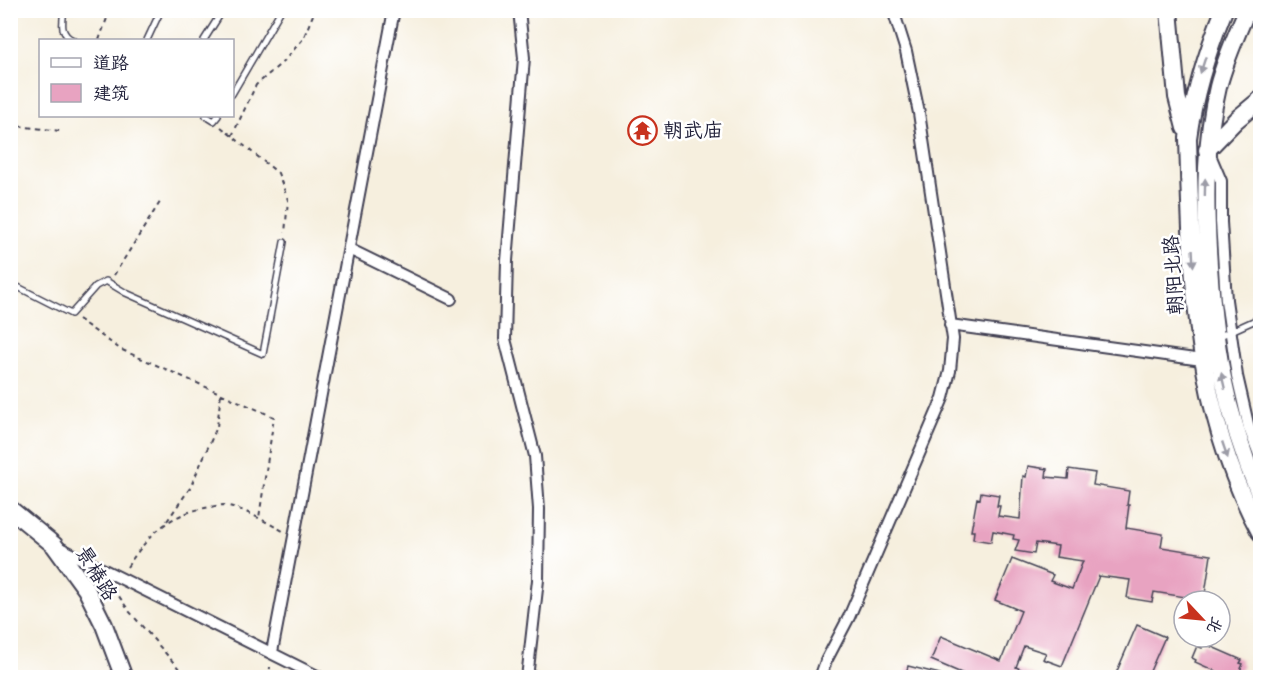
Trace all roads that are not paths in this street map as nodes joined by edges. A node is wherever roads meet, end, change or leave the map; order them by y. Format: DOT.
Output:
graph roads {
  1 [pos="64,10"];
  2 [pos="161,10"];
  3 [pos="223,10"];
  4 [pos="281,10"];
  5 [pos="394,10"];
  6 [pos="519,10"];
  7 [pos="893,10"];
  8 [pos="1168,10"];
  9 [pos="1224,10"];
  10 [pos="1248,10"];
  11 [pos="1260,15"];
  12 [pos="71,39"];
  13 [pos="147,39"];
  14 [pos="205,39"];
  15 [pos="234,91"];
  16 [pos="1260,100"];
  17 [pos="1188,138"];
  18 [pos="1207,150"];
  19 [pos="284,242"];
  20 [pos="349,249"];
  21 [pos="10,284"];
  22 [pos="451,299"];
  23 [pos="1260,318"];
  24 [pos="950,325"];
  25 [pos="1222,335"];
  26 [pos="1202,360"];
  27 [pos="1260,457"];
  28 [pos="1260,496"];
  29 [pos="10,509"];
  30 [pos="1260,532"];
  31 [pos="54,545"];
  32 [pos="272,652"];
  33 [pos="124,678"];
  34 [pos="321,678"];
  35 [pos="527,678"];
  36 [pos="820,678"];
  1 -- 12 [label="lane"];
  2 -- 13 [label="lane"];
  3 -- 14 [label="lane"];
  4 -- 15 [label="lane"];
  5 -- 20 [label="street"];
  6 -- 35 [label="street"];
  7 -- 24 [label="street"];
  8 -- 17 [label="main road"];
  9 -- 17 [label="main road, 朝阳北路, one-way"];
  10 -- 11 [label="main road"];
  10 -- 18 [label="main road, 朝阳北路"];
  16 -- 18 [label="main road"];
  17 -- 26 [label="main road, 朝阳北路, one-way"];
  25 -- 18 [label="main road, 朝阳北路, one-way"];
  19 -- 21 [label="lane"];
  20 -- 22 [label="street"];
  20 -- 32 [label="street"];
  23 -- 25 [label="lane"];
  24 -- 26 [label="street"];
  24 -- 36 [label="street"];
  25 -- 27 [label="street"];
  28 -- 25 [label="main road, 朝阳北路, one-way"];
  26 -- 30 [label="main road, 朝阳北路, one-way"];
  29 -- 31 [label="main road, 景椿路"];
  31 -- 32 [label="street"];
  31 -- 33 [label="main road, 景椿路"];
  32 -- 34 [label="street"];
}
